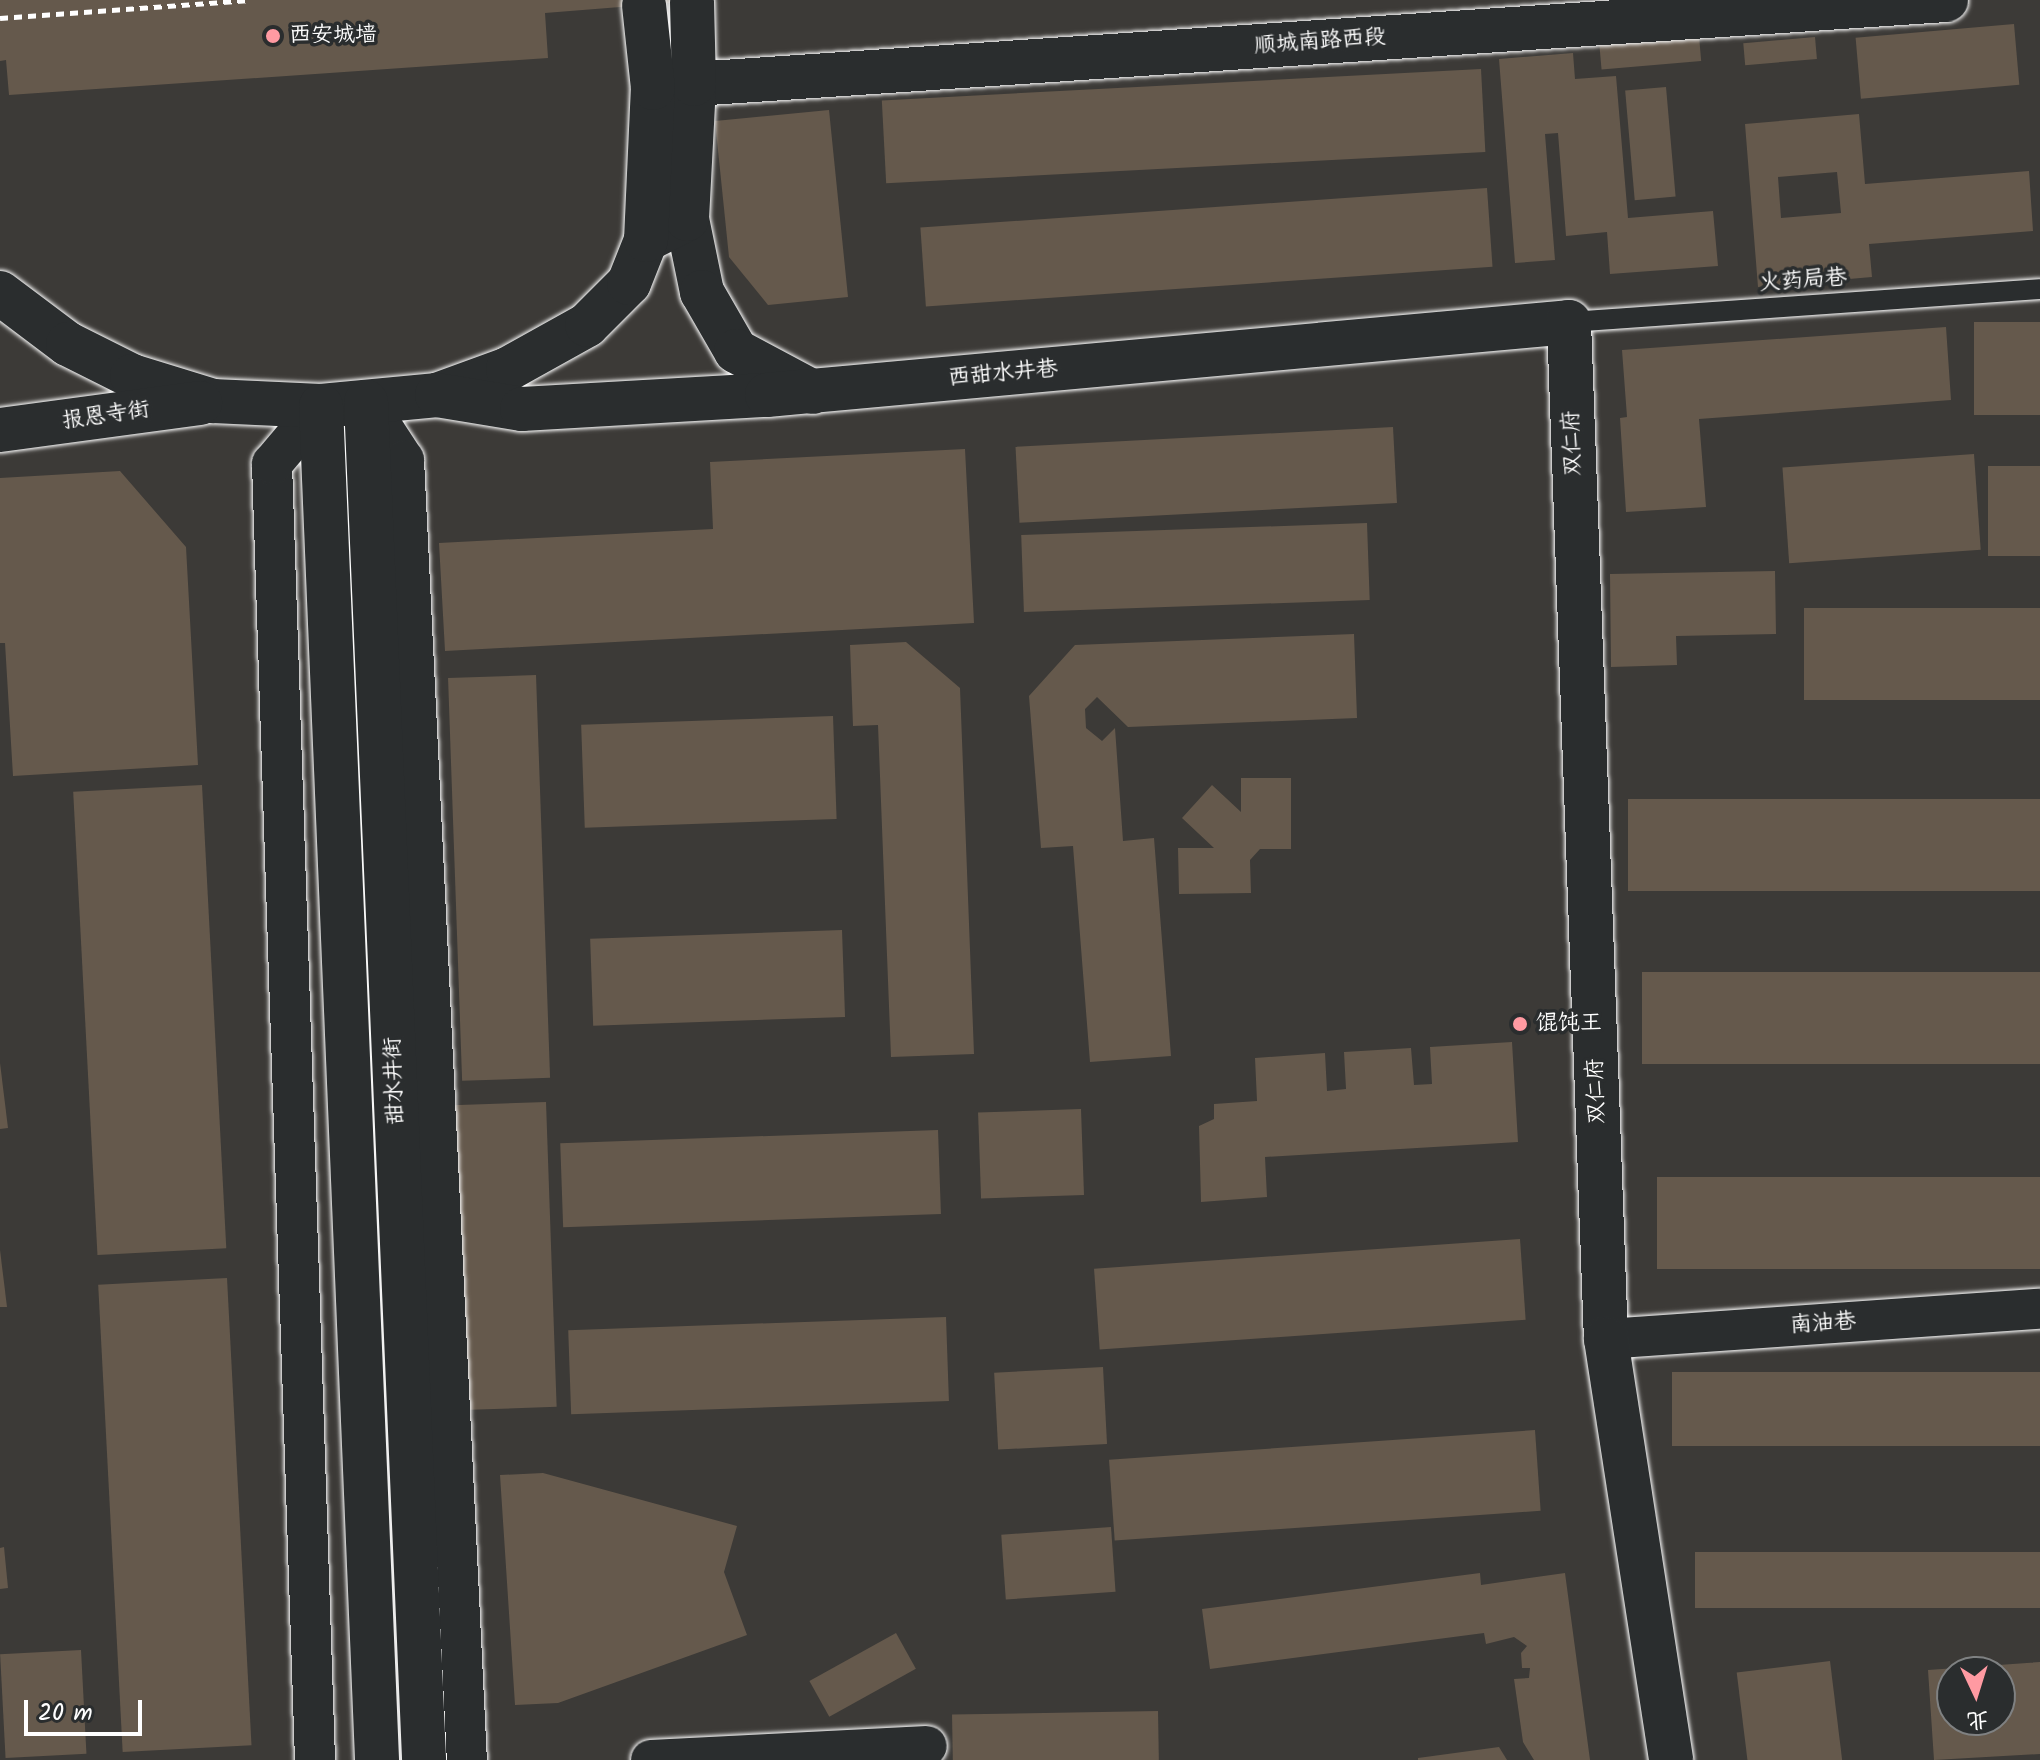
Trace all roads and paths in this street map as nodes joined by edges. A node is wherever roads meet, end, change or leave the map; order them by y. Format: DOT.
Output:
graph roads {
  1 [pos="250,0"];
  2 [pos="1946,0"];
  3 [pos="692,2"];
  4 [pos="644,5"];
  5 [pos="0,18"];
  6 [pos="694,84"];
  7 [pos="687,219"];
  8 [pos="646,240"];
  9 [pos="2040,289"];
  10 [pos="0,293"];
  11 [pos="1569,322"];
  12 [pos="813,392"];
  13 [pos="437,395"];
  14 [pos="213,401"];
  15 [pos="366,402"];
  16 [pos="321,406"];
  17 [pos="0,430"];
  18 [pos="2040,1309"];
  19 [pos="1606,1339"];
  20 [pos="927,1746"];
  21 [pos="315,1760"];
  22 [pos="377,1760"];
  23 [pos="424,1760"];
  24 [pos="467,1760"];
  25 [pos="651,1760"];
  26 [pos="1671,1760"];
  1 -- 5 [label="path"];
  2 -- 6 [label="street, 顺城南路西段"];
  3 -- 6 [label="street"];
  4 -- 8 [label="street"];
  6 -- 7 [label="street"];
  7 -- 8 [label="street"];
  7 -- 12 [label="street"];
  8 -- 13 [label="street"];
  9 -- 11 [label="lane, 火药局巷"];
  10 -- 14 [label="street"];
  11 -- 12 [label="street, 西甜水井巷"];
  11 -- 19 [label="street, 双仁府"];
  12 -- 13 [label="street, 西甜水井巷"];
  13 -- 15 [label="street"];
  14 -- 16 [label="street"];
  14 -- 17 [label="street, 报恩寺街"];
  15 -- 16 [label="street"];
  15 -- 23 [label="street, 甜水井街"];
  15 -- 24 [label="street"];
  16 -- 21 [label="street"];
  16 -- 22 [label="street, 甜水井街"];
  18 -- 19 [label="street, 南油巷"];
  19 -- 26 [label="street, 双仁府"];
  20 -- 25 [label="street"];
}
